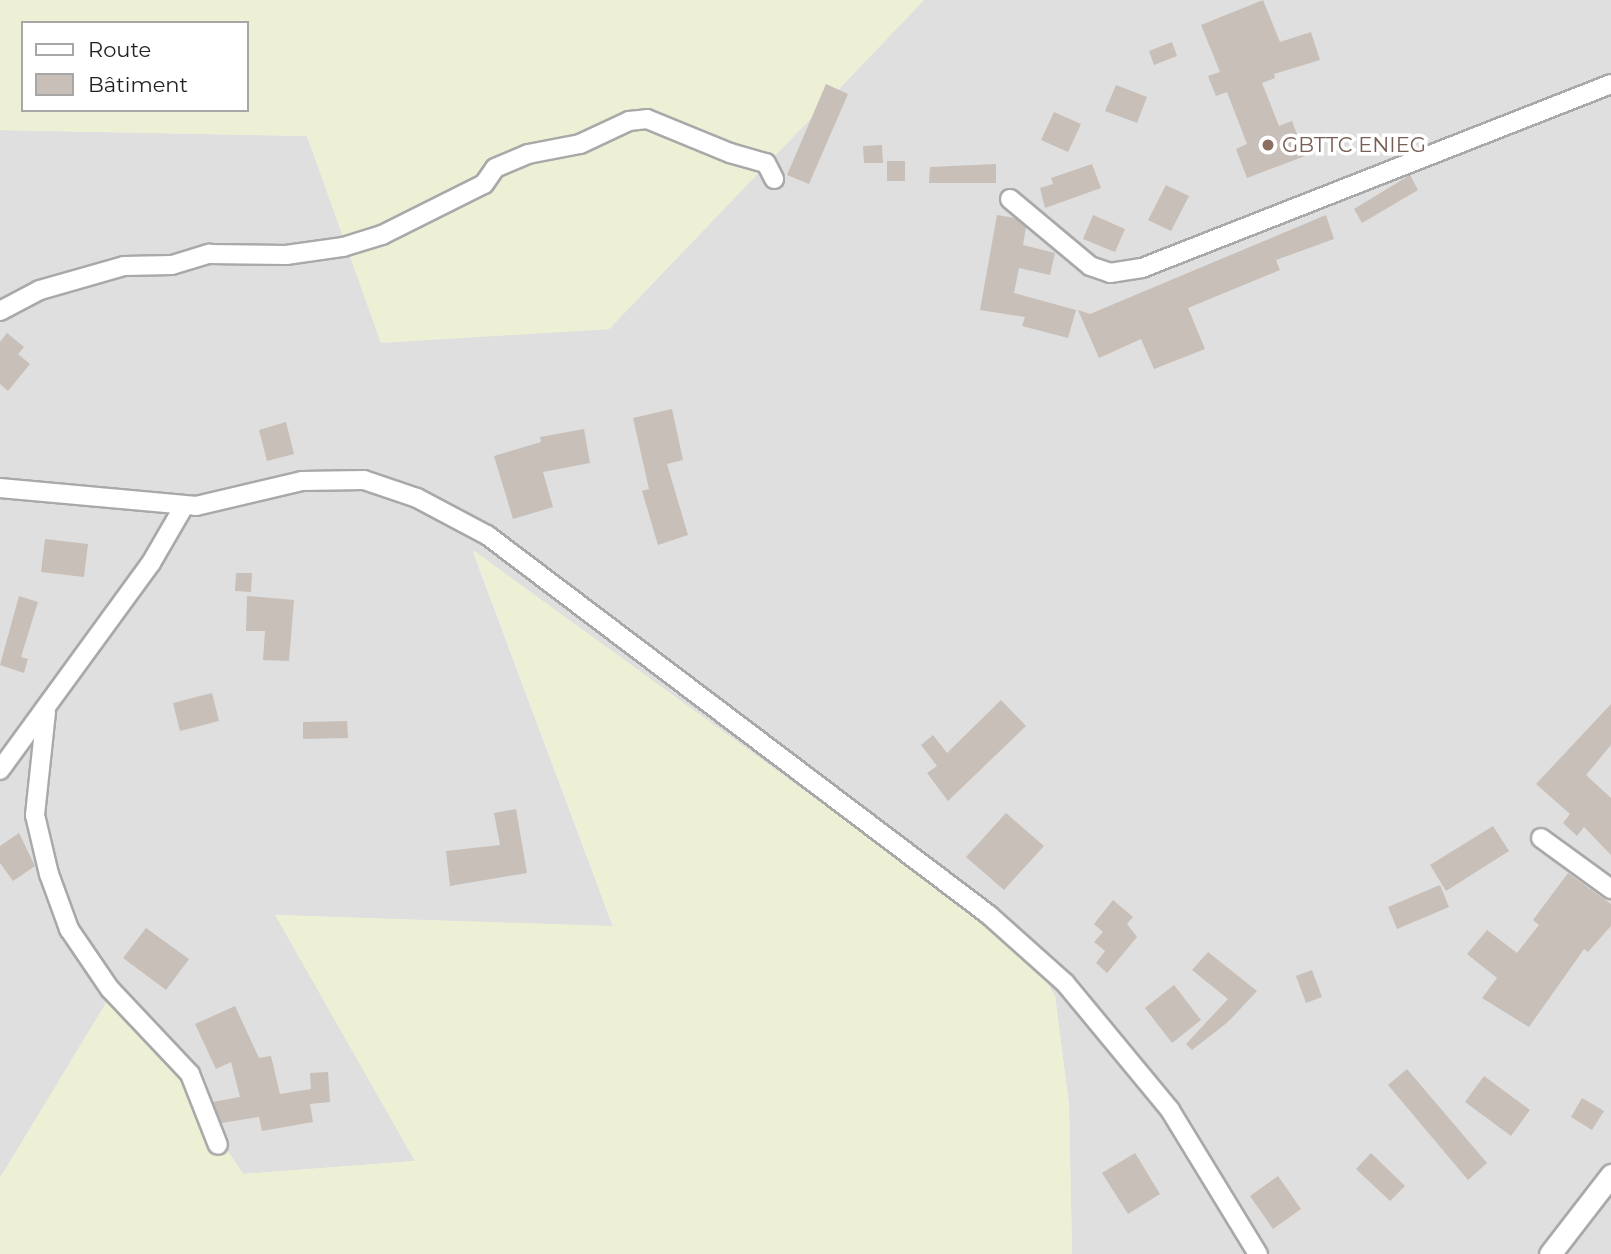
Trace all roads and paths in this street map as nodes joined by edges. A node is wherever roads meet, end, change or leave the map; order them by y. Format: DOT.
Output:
graph roads {
  1 [pos="1611,84"];
  2 [pos="774,179"];
  3 [pos="1010,199"];
  4 [pos="0,312"];
  5 [pos="0,488"];
  6 [pos="184,506"];
  7 [pos="46,712"];
  8 [pos="0,770"];
  9 [pos="1541,838"];
  10 [pos="1611,889"];
  11 [pos="218,1145"];
  12 [pos="1611,1175"];
  13 [pos="1258,1254"];
  14 [pos="1550,1254"];
  1 -- 3 [label="street"];
  2 -- 4 [label="street"];
  5 -- 6 [label="street"];
  6 -- 7 [label="street"];
  6 -- 13 [label="street"];
  7 -- 8 [label="street"];
  7 -- 11 [label="street"];
  9 -- 10 [label="street"];
  12 -- 14 [label="street"];
}
